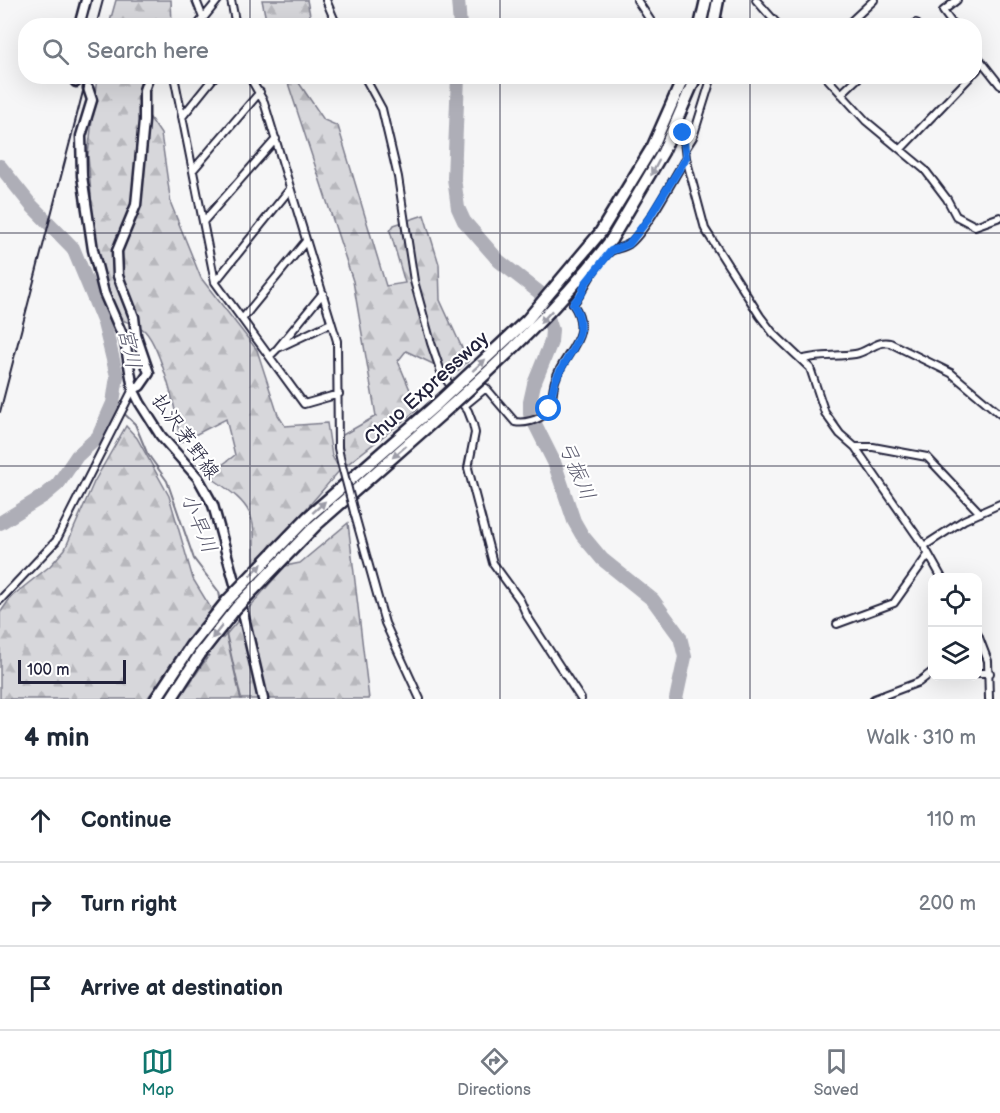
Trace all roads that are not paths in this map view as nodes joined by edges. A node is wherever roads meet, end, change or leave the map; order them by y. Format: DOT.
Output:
graph roads {
  1 [pos="86,0"];
  2 [pos="196,0"];
  3 [pos="218,0"];
  4 [pos="231,0"];
  5 [pos="326,0"];
  6 [pos="637,0"];
  7 [pos="706,0"];
  8 [pos="718,0"];
  9 [pos="756,0"];
  10 [pos="874,0"];
  11 [pos="957,0"];
  12 [pos="81,18"];
  13 [pos="203,18"];
  14 [pos="234,18"];
  15 [pos="334,18"];
  16 [pos="649,18"];
  17 [pos="702,18"];
  18 [pos="715,18"];
  19 [pos="772,18"];
  20 [pos="855,18"];
  21 [pos="948,18"];
  22 [pos="982,61"];
  23 [pos="146,84"];
  24 [pos="176,84"];
  25 [pos="209,84"];
  26 [pos="254,84"];
  27 [pos="368,84"];
  28 [pos="680,84"];
  29 [pos="693,84"];
  30 [pos="710,84"];
  31 [pos="832,84"];
  32 [pos="852,84"];
  33 [pos="963,84"];
  34 [pos="1000,85"];
  35 [pos="88,88"];
  36 [pos="260,92"];
  37 [pos="841,94"];
  38 [pos="182,117"];
  39 [pos="683,133"];
  40 [pos="276,139"];
  41 [pos="686,149"];
  42 [pos="901,149"];
  43 [pos="686,158"];
  44 [pos="193,170"];
  45 [pos="290,189"];
  46 [pos="1000,217"];
  47 [pos="203,222"];
  48 [pos="306,241"];
  49 [pos="215,282"];
  50 [pos="323,293"];
  51 [pos="243,318"];
  52 [pos="331,323"];
  53 [pos="278,348"];
  54 [pos="270,356"];
  55 [pos="804,359"];
  56 [pos="133,389"];
  57 [pos="339,394"];
  58 [pos="464,406"];
  59 [pos="439,409"];
  60 [pos="1000,414"];
  61 [pos="855,447"];
  62 [pos="1000,504"];
  63 [pos="980,513"];
  64 [pos="924,546"];
  65 [pos="928,555"];
  66 [pos="939,573"];
  67 [pos="0,600"];
  68 [pos="837,624"];
  69 [pos="982,642"];
  70 [pos="195,650"];
  71 [pos="982,673"];
  72 [pos="990,673"];
  73 [pos="928,676"];
  74 [pos="156,699"];
  75 [pos="171,699"];
  76 [pos="263,699"];
  77 [pos="420,699"];
  78 [pos="581,699"];
  79 [pos="874,699"];
  80 [pos="989,699"];
  1 -- 12 [label="main road"];
  2 -- 13 [label="street"];
  3 -- 13 [label="street"];
  4 -- 14 [label="street"];
  5 -- 15 [label="street"];
  6 -- 16 [label="street"];
  7 -- 17 [label="highway"];
  8 -- 18 [label="highway"];
  9 -- 19 [label="street"];
  10 -- 20 [label="street"];
  11 -- 21 [label="street"];
  22 -- 34 [label="street"];
  23 -- 56 [label="main road"];
  24 -- 38 [label="street"];
  25 -- 38 [label="street"];
  26 -- 36 [label="street"];
  27 -- 58 [label="street"];
  59 -- 28 [label="highway, Chuo Expressway, one-way, bridge"];
  29 -- 59 [label="highway, Chuo Expressway, one-way, bridge"];
  30 -- 41 [label="street"];
  31 -- 37 [label="street"];
  32 -- 37 [label="street"];
  33 -- 42 [label="street"];
  35 -- 56 [label="main road, 払沢茅野線"];
  36 -- 40 [label="street"];
  36 -- 44 [label="street"];
  37 -- 42 [label="street"];
  38 -- 44 [label="street"];
  39 -- 41 [label="street"];
  40 -- 45 [label="street"];
  40 -- 47 [label="street"];
  41 -- 43 [label="street"];
  42 -- 46 [label="street"];
  43 -- 55 [label="street"];
  43 -- 58 [label="street"];
  44 -- 47 [label="street"];
  45 -- 48 [label="street"];
  45 -- 49 [label="street"];
  47 -- 49 [label="street"];
  48 -- 50 [label="street"];
  48 -- 51 [label="street"];
  49 -- 51 [label="street"];
  50 -- 52 [label="street"];
  50 -- 53 [label="street"];
  51 -- 54 [label="street"];
  52 -- 53 [label="street"];
  52 -- 57 [label="street"];
  53 -- 54 [label="street"];
  54 -- 57 [label="street"];
  55 -- 60 [label="street"];
  55 -- 61 [label="street"];
  56 -- 67 [label="street"];
  56 -- 76 [label="main road, 払沢茅野線"];
  57 -- 77 [label="street, bridge"];
  58 -- 78 [label="street"];
  59 -- 70 [label="highway, Chuo Expressway, bridge"];
  61 -- 63 [label="street"];
  61 -- 64 [label="street"];
  62 -- 63 [label="street"];
  63 -- 64 [label="street"];
  64 -- 65 [label="street"];
  65 -- 66 [label="street"];
  65 -- 68 [label="street"];
  69 -- 72 [label="street"];
  70 -- 74 [label="highway, Chuo Expressway"];
  70 -- 75 [label="highway, Chuo Expressway"];
  71 -- 72 [label="street"];
  72 -- 80 [label="street"];
  73 -- 79 [label="street"];
}
